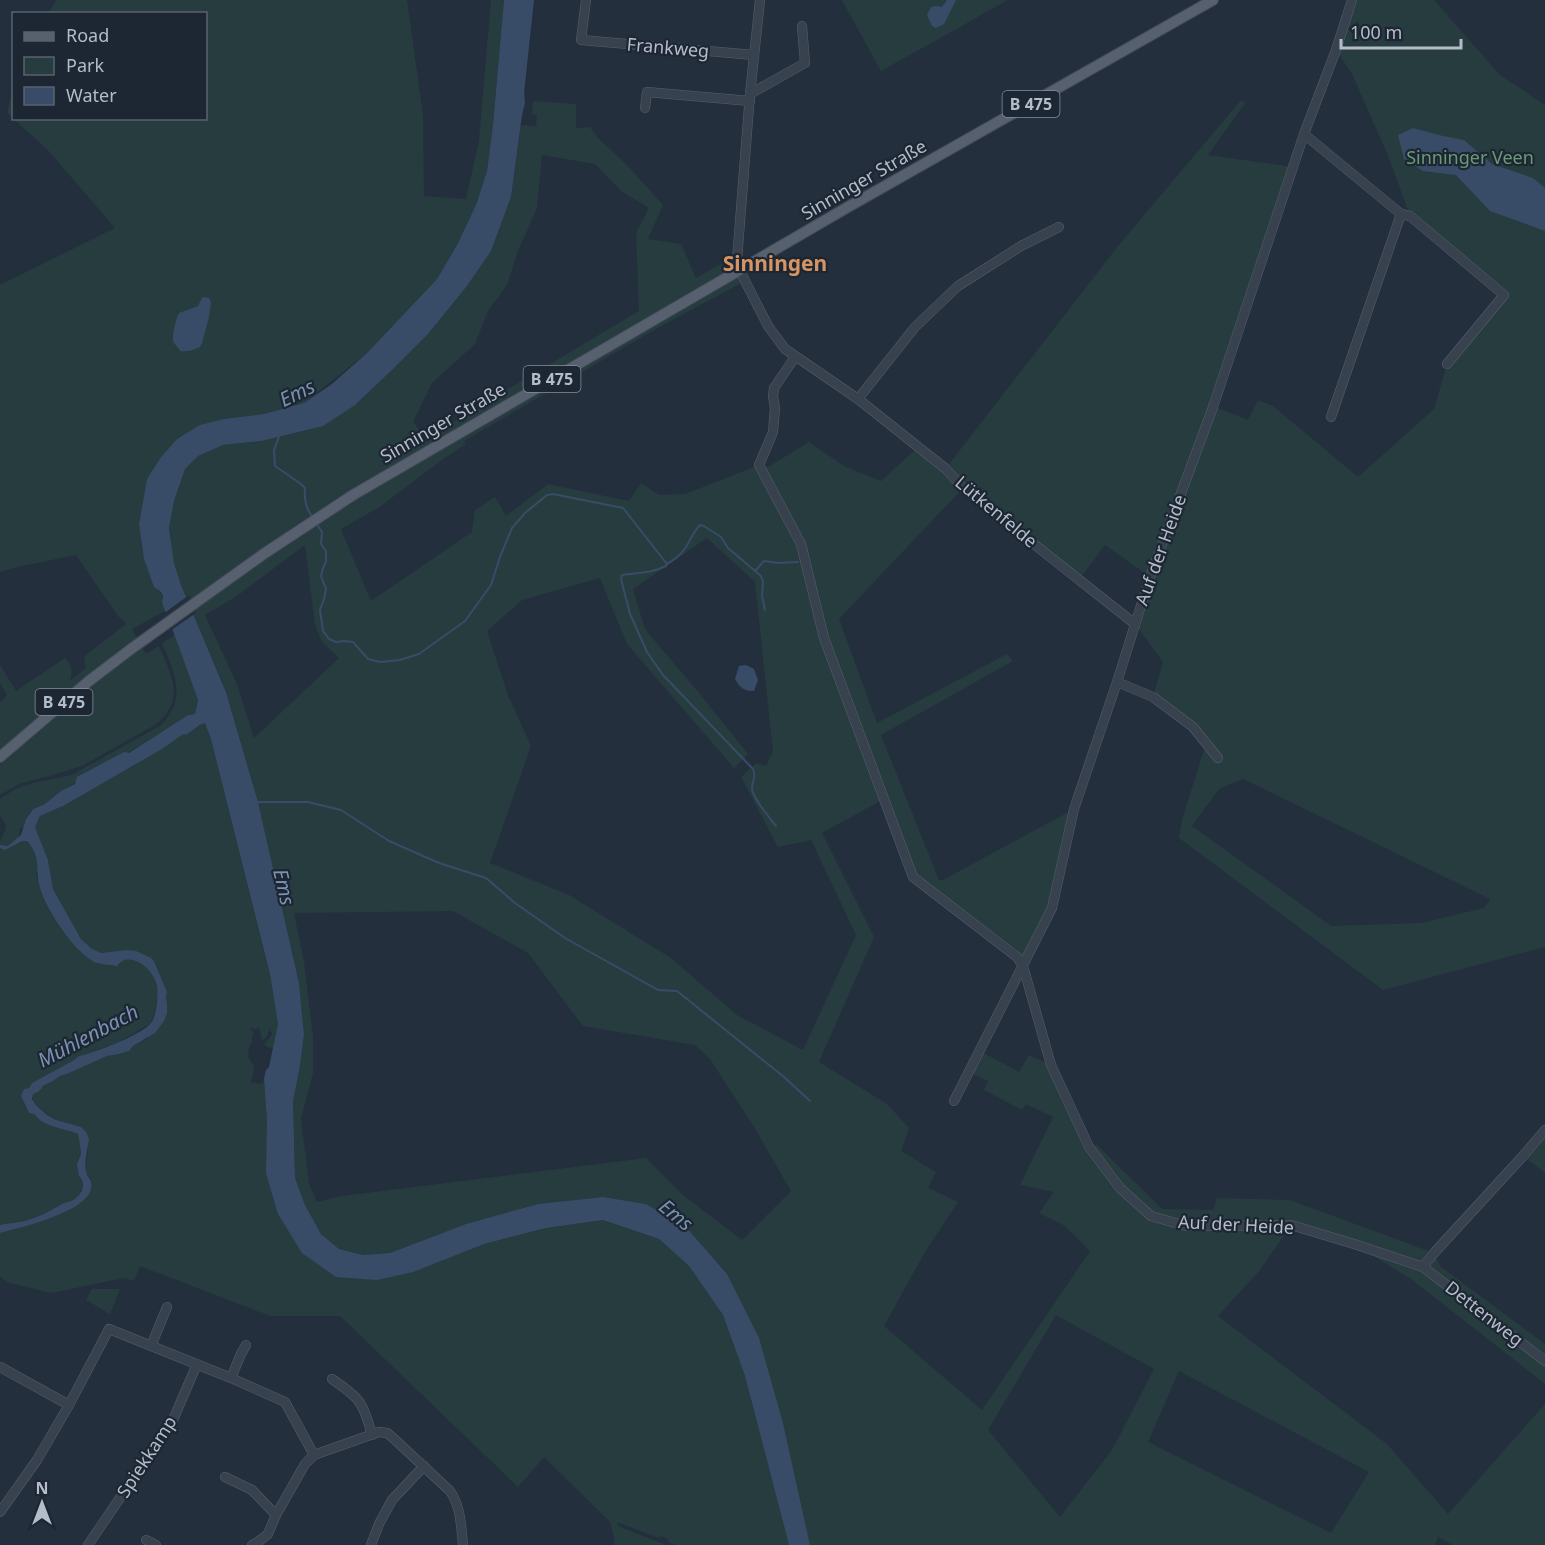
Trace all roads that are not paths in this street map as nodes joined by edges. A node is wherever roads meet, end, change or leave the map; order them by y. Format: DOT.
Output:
graph roads {
  1 [pos="586,0"];
  2 [pos="760,0"];
  3 [pos="1213,0"];
  4 [pos="1352,0"];
  5 [pos="802,26"];
  6 [pos="754,55"];
  7 [pos="750,98"];
  8 [pos="645,108"];
  9 [pos="1304,134"];
  10 [pos="1401,214"];
  11 [pos="1059,227"];
  12 [pos="740,270"];
  13 [pos="795,357"];
  14 [pos="1448,364"];
  15 [pos="858,399"];
  16 [pos="1331,417"];
  17 [pos="1135,624"];
  18 [pos="1117,682"];
  19 [pos="0,758"];
  20 [pos="1218,758"];
  21 [pos="1023,966"];
  22 [pos="954,1101"];
  23 [pos="1545,1130"];
  24 [pos="1423,1267"];
  25 [pos="167,1307"];
  26 [pos="246,1345"];
  27 [pos="151,1346"];
  28 [pos="1545,1361"];
  29 [pos="197,1364"];
  30 [pos="0,1368"];
  31 [pos="231,1378"];
  32 [pos="332,1379"];
  33 [pos="69,1405"];
  34 [pos="372,1435"];
  35 [pos="314,1455"];
  36 [pos="424,1466"];
  37 [pos="225,1477"];
  38 [pos="0,1512"];
  39 [pos="276,1515"];
  40 [pos="146,1540"];
  41 [pos="88,1545"];
  42 [pos="156,1545"];
  43 [pos="252,1545"];
  44 [pos="371,1545"];
  45 [pos="463,1545"];
  1 -- 6 [label="street, Frankweg"];
  2 -- 6 [label="street"];
  3 -- 12 [label="main road, Sinninger Straße / B 475"];
  4 -- 9 [label="street, Auf der Heide"];
  5 -- 7 [label="street"];
  6 -- 7 [label="street"];
  7 -- 8 [label="street"];
  7 -- 12 [label="street"];
  9 -- 10 [label="street"];
  9 -- 17 [label="street, Auf der Heide"];
  10 -- 14 [label="street"];
  10 -- 16 [label="street"];
  11 -- 15 [label="street"];
  12 -- 13 [label="street, Lütkenfelde"];
  12 -- 19 [label="main road, Sinninger Straße / B 475"];
  13 -- 15 [label="street, Lütkenfelde"];
  13 -- 21 [label="street, Auf der Heide"];
  15 -- 17 [label="street, Lütkenfelde"];
  17 -- 18 [label="street, Auf der Heide"];
  18 -- 20 [label="street"];
  18 -- 21 [label="street, Auf der Heide"];
  21 -- 22 [label="street, Auf der Heide"];
  21 -- 24 [label="street, Auf der Heide"];
  23 -- 24 [label="street"];
  24 -- 28 [label="street, Dettenweg"];
  25 -- 27 [label="street"];
  26 -- 31 [label="street"];
  27 -- 29 [label="street"];
  27 -- 33 [label="street"];
  29 -- 31 [label="street"];
  29 -- 41 [label="street, Spiekkamp"];
  30 -- 33 [label="street"];
  31 -- 35 [label="street"];
  32 -- 34 [label="street"];
  33 -- 38 [label="street"];
  34 -- 35 [label="street"];
  34 -- 36 [label="street"];
  35 -- 39 [label="street"];
  36 -- 44 [label="street"];
  36 -- 45 [label="street"];
  37 -- 39 [label="street"];
  39 -- 43 [label="street"];
  40 -- 42 [label="street"];
}
